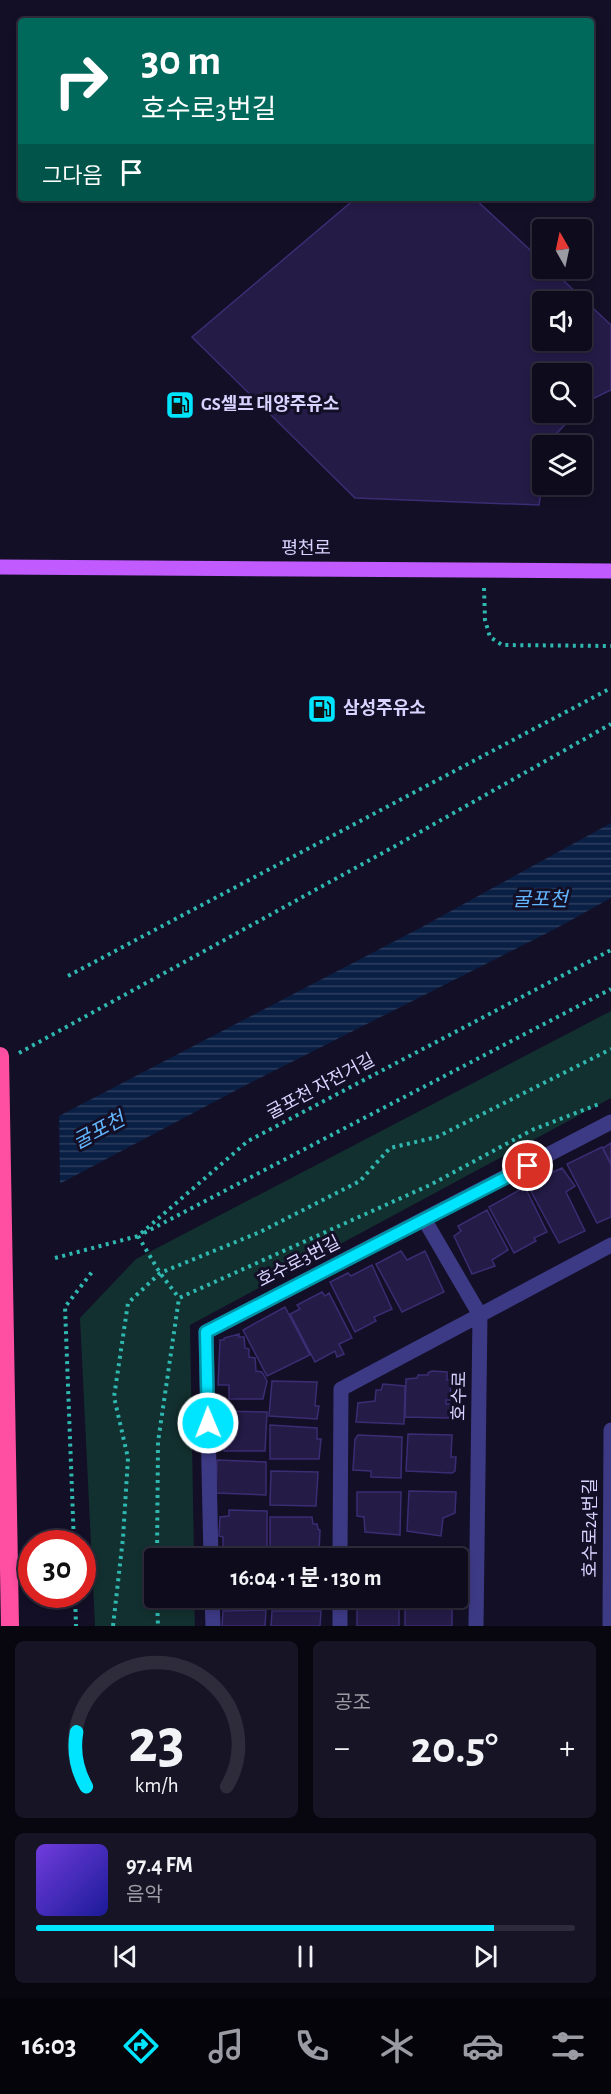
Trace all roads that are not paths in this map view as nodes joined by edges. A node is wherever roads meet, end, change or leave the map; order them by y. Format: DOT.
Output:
graph roads {
  1 [pos="0,567"];
  2 [pos="611,571"];
  3 [pos="5,1057"];
  4 [pos="611,1122"];
  5 [pos="424,1220"];
  6 [pos="611,1245"];
  7 [pos="480,1315"];
  8 [pos="611,1430"];
  9 [pos="211,1548"];
  10 [pos="340,1548"];
  11 [pos="212,1608"];
  12 [pos="340,1608"];
  13 [pos="10,1626"];
  14 [pos="213,1626"];
  15 [pos="340,1626"];
  16 [pos="476,1626"];
  17 [pos="610,1626"];
  1 -- 2 [label="main road, 평천로"];
  3 -- 13 [label="highway, bridge"];
  4 -- 5 [label="street, 호수로3번길"];
  5 -- 7 [label="street"];
  5 -- 9 [label="street, 호수로3번길"];
  6 -- 7 [label="street"];
  7 -- 10 [label="street"];
  7 -- 16 [label="street, 호수로"];
  8 -- 17 [label="street, 호수로24번길"];
  11 -- 14 [label="street"];
  12 -- 15 [label="street"];
}
